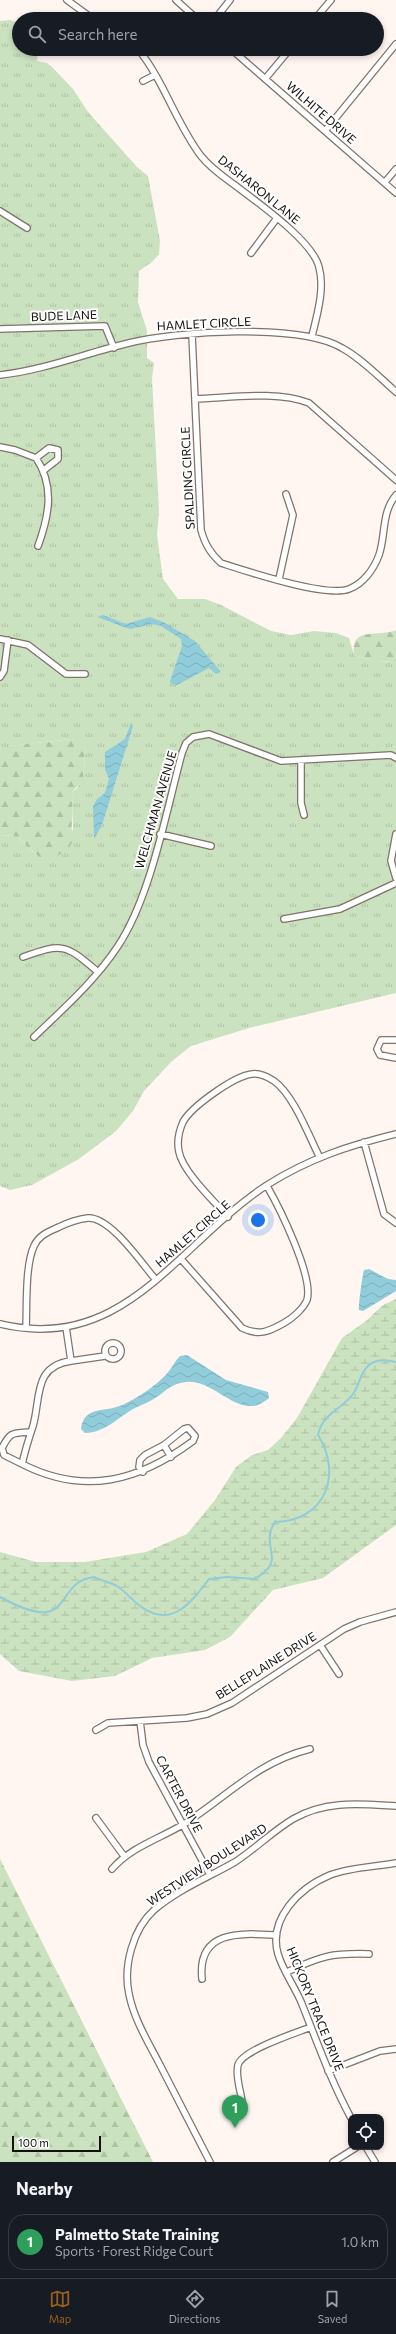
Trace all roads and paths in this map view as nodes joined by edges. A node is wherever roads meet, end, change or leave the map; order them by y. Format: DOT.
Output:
graph roads {
  1 [pos="67,0"];
  2 [pos="176,0"];
  3 [pos="230,0"];
  4 [pos="331,0"];
  5 [pos="83,12"];
  6 [pos="189,12"];
  7 [pos="221,12"];
  8 [pos="321,12"];
  9 [pos="396,44"];
  10 [pos="144,56"];
  11 [pos="239,56"];
  12 [pos="284,56"];
  13 [pos="155,75"];
  14 [pos="265,79"];
  15 [pos="143,81"];
  16 [pos="326,131"];
  17 [pos="396,169"];
  18 [pos="384,182"];
  19 [pos="396,193"];
  20 [pos="0,211"];
  21 [pos="277,218"];
  22 [pos="27,228"];
  23 [pos="251,253"];
  24 [pos="0,329"];
  25 [pos="192,335"];
  26 [pos="312,336"];
  27 [pos="114,348"];
  28 [pos="0,375"];
  29 [pos="396,392"];
  30 [pos="195,399"];
  31 [pos="0,447"];
  32 [pos="36,458"];
  33 [pos="44,470"];
  34 [pos="396,480"];
  35 [pos="286,494"];
  36 [pos="396,495"];
  37 [pos="38,546"];
  38 [pos="279,579"];
  39 [pos="0,639"];
  40 [pos="8,640"];
  41 [pos="85,674"];
  42 [pos="0,677"];
  43 [pos="396,758"];
  44 [pos="301,760"];
  45 [pos="304,815"];
  46 [pos="160,834"];
  47 [pos="396,834"];
  48 [pos="212,846"];
  49 [pos="396,878"];
  50 [pos="396,883"];
  51 [pos="284,919"];
  52 [pos="23,957"];
  53 [pos="98,972"];
  54 [pos="34,1037"];
  55 [pos="396,1040"];
  56 [pos="396,1058"];
  57 [pos="396,1134"];
  58 [pos="364,1142"];
  59 [pos="319,1156"];
  60 [pos="267,1186"];
  61 [pos="228,1217"];
  62 [pos="396,1223"];
  63 [pos="181,1259"];
  64 [pos="156,1280"];
  65 [pos="0,1324"];
  66 [pos="66,1327"];
  67 [pos="26,1328"];
  68 [pos="105,1356"];
  69 [pos="71,1361"];
  70 [pos="30,1432"];
  71 [pos="164,1445"];
  72 [pos="171,1458"];
  73 [pos="22,1464"];
  74 [pos="142,1472"];
  75 [pos="396,1612"];
  76 [pos="320,1645"];
  77 [pos="339,1674"];
  78 [pos="140,1721"];
  79 [pos="96,1730"];
  80 [pos="310,1749"];
  81 [pos="396,1806"];
  82 [pos="96,1818"];
  83 [pos="182,1825"];
  84 [pos="124,1856"];
  85 [pos="396,1863"];
  86 [pos="112,1870"];
  87 [pos="210,1874"];
  88 [pos="275,1935"];
  89 [pos="369,1954"];
  90 [pos="287,1972"];
  91 [pos="202,1979"];
  92 [pos="311,2027"];
  93 [pos="396,2049"];
  94 [pos="328,2071"];
  95 [pos="242,2102"];
  96 [pos="349,2114"];
  97 [pos="352,2150"];
  98 [pos="368,2150"];
  99 [pos="210,2162"];
  100 [pos="333,2162"];
  101 [pos="375,2162"];
  1 -- 5 [label="street"];
  2 -- 6 [label="street"];
  3 -- 7 [label="street"];
  4 -- 8 [label="street"];
  9 -- 16 [label="street"];
  10 -- 13 [label="street, DASHARON LANE"];
  11 -- 14 [label="street, WILHITE DRIVE"];
  12 -- 14 [label="street"];
  13 -- 15 [label="street"];
  13 -- 21 [label="street, DASHARON LANE"];
  14 -- 16 [label="street, WILHITE DRIVE"];
  16 -- 18 [label="street, WILHITE DRIVE"];
  17 -- 18 [label="street"];
  18 -- 19 [label="street, WILHITE DRIVE"];
  20 -- 22 [label="street"];
  21 -- 23 [label="street"];
  21 -- 26 [label="street, DASHARON LANE"];
  24 -- 27 [label="street, BUDE LANE"];
  25 -- 26 [label="street, HAMLET CIRCLE"];
  25 -- 27 [label="street, HAMLET CIRCLE"];
  25 -- 30 [label="street, SPALDING CIRCLE"];
  26 -- 29 [label="street, HAMLET CIRCLE"];
  27 -- 28 [label="street, HAMLET CIRCLE"];
  30 -- 34 [label="street"];
  30 -- 38 [label="street, SPALDING CIRCLE"];
  31 -- 32 [label="street"];
  32 -- 33 [label="street"];
  32 -- 33 [label="street"];
  33 -- 37 [label="street"];
  35 -- 38 [label="street"];
  36 -- 38 [label="street, SPALDING CIRCLE"];
  39 -- 40 [label="street"];
  40 -- 41 [label="street"];
  40 -- 42 [label="street"];
  43 -- 44 [label="street, WELCHMAN AVENUE"];
  44 -- 45 [label="street"];
  44 -- 46 [label="street, WELCHMAN AVENUE"];
  46 -- 48 [label="street"];
  46 -- 53 [label="street, WELCHMAN AVENUE"];
  47 -- 49 [label="street"];
  50 -- 51 [label="street"];
  52 -- 53 [label="street"];
  53 -- 54 [label="street, WELCHMAN AVENUE"];
  55 -- 56 [label="street"];
  57 -- 58 [label="street, HAMLET CIRCLE"];
  58 -- 59 [label="street, HAMLET CIRCLE"];
  58 -- 62 [label="street"];
  59 -- 60 [label="street, HAMLET CIRCLE"];
  59 -- 61 [label="street"];
  60 -- 61 [label="street, HAMLET CIRCLE"];
  60 -- 63 [label="street"];
  61 -- 63 [label="street, HAMLET CIRCLE"];
  63 -- 64 [label="street, HAMLET CIRCLE"];
  64 -- 66 [label="street, HAMLET CIRCLE"];
  64 -- 67 [label="street"];
  65 -- 67 [label="street, HAMLET CIRCLE"];
  66 -- 67 [label="street, HAMLET CIRCLE"];
  66 -- 69 [label="street"];
  68 -- 69 [label="street"];
  69 -- 70 [label="street"];
  70 -- 73 [label="street"];
  70 -- 73 [label="street"];
  71 -- 72 [label="street"];
  71 -- 72 [label="street"];
  71 -- 74 [label="street"];
  72 -- 74 [label="street"];
  73 -- 74 [label="street"];
  75 -- 76 [label="street, BELLEPLAINE DRIVE"];
  76 -- 77 [label="street"];
  76 -- 78 [label="street, BELLEPLAINE DRIVE"];
  78 -- 79 [label="street, BELLEPLAINE DRIVE"];
  78 -- 83 [label="street, CARTER DRIVE"];
  80 -- 83 [label="street"];
  81 -- 87 [label="street, WESTVIEW BOULEVARD"];
  82 -- 84 [label="street"];
  83 -- 84 [label="street"];
  83 -- 87 [label="street, CARTER DRIVE"];
  84 -- 86 [label="street"];
  85 -- 88 [label="street, HICKORY TRACE DRIVE"];
  87 -- 99 [label="street, WESTVIEW BOULEVARD"];
  88 -- 90 [label="street, HICKORY TRACE DRIVE"];
  88 -- 91 [label="street"];
  89 -- 90 [label="street"];
  90 -- 92 [label="street, HICKORY TRACE DRIVE"];
  92 -- 94 [label="street, HICKORY TRACE DRIVE"];
  92 -- 95 [label="street"];
  93 -- 94 [label="street"];
  94 -- 96 [label="street, HICKORY TRACE DRIVE"];
  97 -- 100 [label="street"];
  98 -- 101 [label="street"];
}
